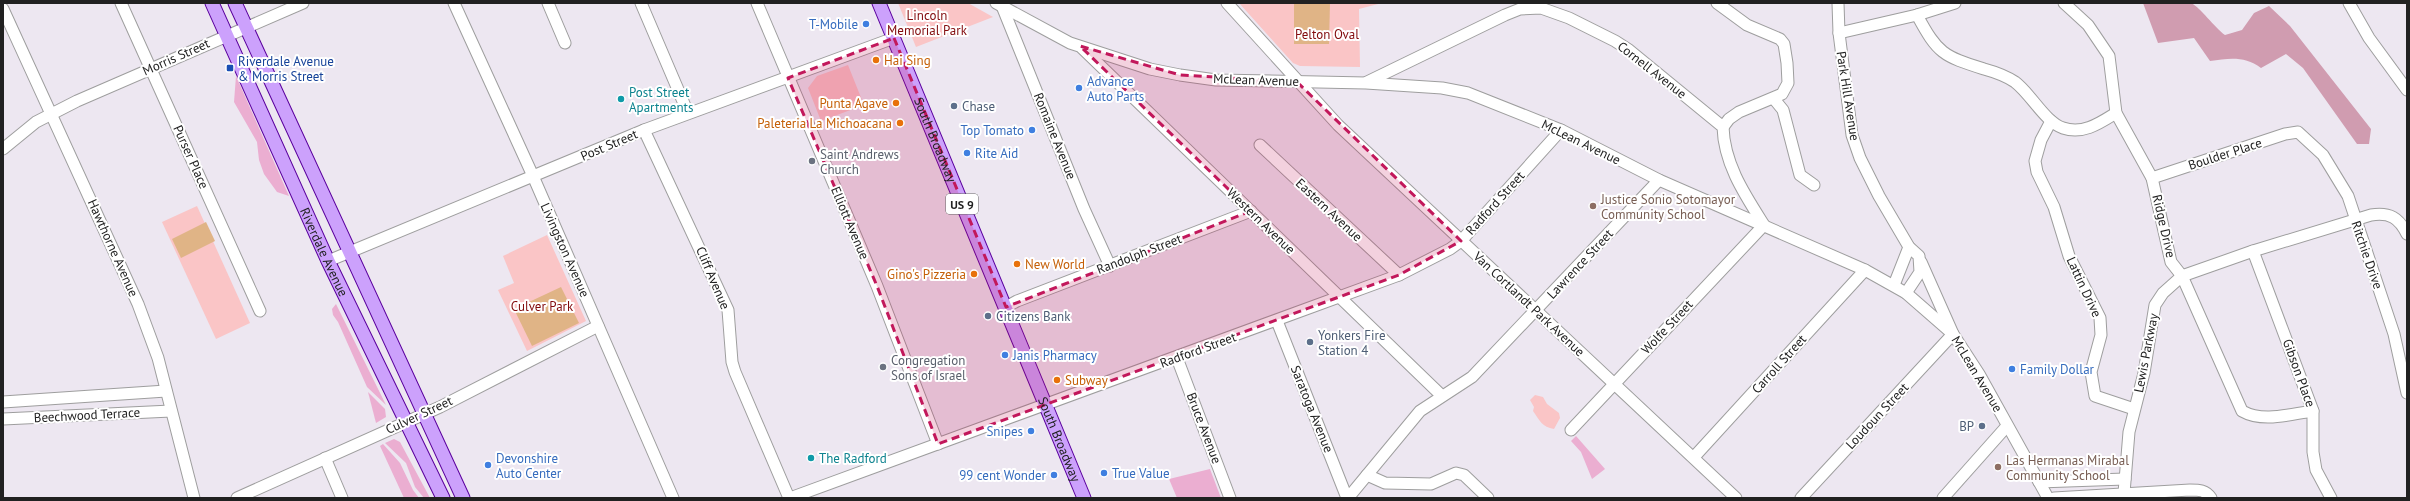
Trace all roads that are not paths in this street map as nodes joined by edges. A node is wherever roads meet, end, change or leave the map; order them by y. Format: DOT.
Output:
graph roads {
  1 [pos="121,3"];
  2 [pos="212,3"];
  3 [pos="235,3"];
  4 [pos="303,3"];
  5 [pos="454,3"];
  6 [pos="548,3"];
  7 [pos="641,3"];
  8 [pos="757,3"];
  9 [pos="879,3"];
  10 [pos="1227,3"];
  11 [pos="1717,3"];
  12 [pos="1838,3"];
  13 [pos="1955,3"];
  14 [pos="2064,3"];
  15 [pos="2349,3"];
  16 [pos="999,5"];
  17 [pos="1539,5"];
  18 [pos="3,9"];
  19 [pos="1917,15"];
  20 [pos="246,28"];
  21 [pos="1839,33"];
  22 [pos="226,36"];
  23 [pos="894,38"];
  24 [pos="564,43"];
  25 [pos="1080,46"];
  26 [pos="151,68"];
  27 [pos="788,78"];
  28 [pos="1297,82"];
  29 [pos="1366,83"];
  30 [pos="2407,90"];
  31 [pos="1774,99"];
  32 [pos="688,113"];
  33 [pos="2116,113"];
  34 [pos="51,114"];
  35 [pos="2051,121"];
  36 [pos="1723,127"];
  37 [pos="644,130"];
  38 [pos="1561,130"];
  39 [pos="2298,132"];
  40 [pos="1260,145"];
  41 [pos="3,149"];
  42 [pos="533,176"];
  43 [pos="2152,178"];
  44 [pos="1659,180"];
  45 [pos="1814,185"];
  46 [pos="1250,211"];
  47 [pos="2355,219"];
  48 [pos="1764,225"];
  49 [pos="2407,234"];
  50 [pos="1461,241"];
  51 [pos="1909,247"];
  52 [pos="2253,251"];
  53 [pos="350,252"];
  54 [pos="1918,256"];
  55 [pos="328,261"];
  56 [pos="1110,266"];
  57 [pos="1865,270"];
  58 [pos="1399,275"];
  59 [pos="2182,276"];
  60 [pos="1894,285"];
  61 [pos="1906,293"];
  62 [pos="1339,297"];
  63 [pos="1006,307"];
  64 [pos="1537,310"];
  65 [pos="260,311"];
  66 [pos="1277,321"];
  67 [pos="598,326"];
  68 [pos="1953,334"];
  69 [pos="1177,358"];
  70 [pos="1614,384"];
  71 [pos="166,391"];
  72 [pos="2407,393"];
  73 [pos="1442,396"];
  74 [pos="3,402"];
  75 [pos="1044,406"];
  76 [pos="2134,409"];
  77 [pos="171,411"];
  78 [pos="2314,411"];
  79 [pos="424,414"];
  80 [pos="3,419"];
  81 [pos="405,422"];
  82 [pos="2008,426"];
  83 [pos="1571,430"];
  84 [pos="938,444"];
  85 [pos="1694,457"];
  86 [pos="325,458"];
  87 [pos="1367,475"];
  88 [pos="2125,478"];
  89 [pos="2039,482"];
  90 [pos="2124,493"];
  91 [pos="194,498"];
  92 [pos="238,498"];
  93 [pos="342,498"];
  94 [pos="444,498"];
  95 [pos="463,498"];
  96 [pos="673,498"];
  97 [pos="790,498"];
  98 [pos="1084,498"];
  99 [pos="1230,498"];
  100 [pos="1348,498"];
  101 [pos="1488,498"];
  102 [pos="1736,498"];
  103 [pos="1801,498"];
  104 [pos="1943,498"];
  105 [pos="2048,498"];
  106 [pos="2054,498"];
  107 [pos="2211,498"];
  108 [pos="2331,498"];
  1 -- 26 [label="street, Purser Place"];
  2 -- 22 [label="main road, Riverdale Avenue"];
  3 -- 20 [label="main road, Riverdale Avenue"];
  4 -- 20 [label="street, Morris Street"];
  5 -- 42 [label="street, Livingston Avenue"];
  6 -- 24 [label="street"];
  7 -- 32 [label="street"];
  8 -- 27 [label="street, Elliott Avenue"];
  9 -- 23 [label="main road, South Broadway / US 9"];
  10 -- 28 [label="street, Van Cortlandt Park Avenue"];
  11 -- 31 [label="street"];
  12 -- 21 [label="street, Park Hill Avenue"];
  13 -- 19 [label="street"];
  14 -- 33 [label="street, Ridge Drive"];
  15 -- 30 [label="street"];
  16 -- 25 [label="street, McLean Avenue"];
  16 -- 56 [label="street, Romaine Avenue"];
  17 -- 29 [label="street, Cornell Avenue"];
  17 -- 36 [label="street, Cornell Avenue"];
  18 -- 34 [label="street, Hawthorne Avenue"];
  19 -- 21 [label="street"];
  19 -- 35 [label="street"];
  20 -- 22 [label="street, Morris Street"];
  20 -- 53 [label="main road, Riverdale Avenue"];
  21 -- 51 [label="street, Park Hill Avenue"];
  22 -- 26 [label="street, Morris Street"];
  22 -- 55 [label="main road, Riverdale Avenue"];
  23 -- 27 [label="street, Post Street"];
  23 -- 63 [label="main road, South Broadway / US 9"];
  25 -- 28 [label="street, McLean Avenue"];
  25 -- 46 [label="street, Western Avenue"];
  26 -- 34 [label="street, Morris Street"];
  26 -- 65 [label="street, Purser Place"];
  27 -- 32 [label="street, Post Street"];
  27 -- 84 [label="street, Elliott Avenue"];
  28 -- 29 [label="street, McLean Avenue"];
  28 -- 50 [label="street, Van Cortlandt Park Avenue"];
  29 -- 38 [label="street, McLean Avenue"];
  31 -- 36 [label="street"];
  31 -- 45 [label="street"];
  32 -- 37 [label="street, Post Street"];
  33 -- 35 [label="street"];
  33 -- 43 [label="street, Ridge Drive"];
  34 -- 41 [label="street, Morris Street"];
  34 -- 71 [label="street, Hawthorne Avenue"];
  35 -- 76 [label="street, Lattin Drive"];
  36 -- 48 [label="street"];
  37 -- 42 [label="street, Post Street"];
  37 -- 97 [label="street, Cliff Avenue"];
  38 -- 44 [label="street, McLean Avenue"];
  38 -- 50 [label="street, Radford Street"];
  39 -- 43 [label="street, Boulder Place"];
  39 -- 47 [label="street, Ritchie Drive"];
  40 -- 58 [label="street, Eastern Avenue"];
  42 -- 53 [label="street, Post Street"];
  42 -- 67 [label="street, Livingston Avenue"];
  43 -- 59 [label="street, Ridge Drive"];
  44 -- 48 [label="street, McLean Avenue"];
  44 -- 64 [label="street, Lawrence Street"];
  46 -- 56 [label="street, Randolph Street"];
  46 -- 62 [label="street, Western Avenue"];
  47 -- 49 [label="street, Lewis Parkway"];
  47 -- 52 [label="street, Lewis Parkway"];
  47 -- 72 [label="street, Ritchie Drive"];
  48 -- 57 [label="street, McLean Avenue"];
  48 -- 70 [label="street, Wolfe Street"];
  50 -- 58 [label="street, Radford Street"];
  50 -- 64 [label="street, Van Cortlandt Park Avenue"];
  51 -- 54 [label="street, Park Hill Avenue"];
  51 -- 60 [label="street"];
  52 -- 59 [label="street, Lewis Parkway"];
  52 -- 78 [label="street, Gibson Place"];
  53 -- 55 [label="street, Post Street"];
  53 -- 79 [label="main road, Riverdale Avenue"];
  54 -- 61 [label="street"];
  54 -- 68 [label="street"];
  55 -- 81 [label="main road, Riverdale Avenue"];
  56 -- 63 [label="street, Randolph Street"];
  57 -- 60 [label="street, McLean Avenue"];
  57 -- 85 [label="street, Carroll Street"];
  58 -- 62 [label="street, Radford Street"];
  59 -- 76 [label="street, Lewis Parkway"];
  59 -- 78 [label="street, Ridge Drive"];
  60 -- 61 [label="street, McLean Avenue"];
  61 -- 68 [label="street, McLean Avenue"];
  62 -- 66 [label="street, Radford Street"];
  62 -- 73 [label="street, Western Avenue"];
  63 -- 75 [label="main road, South Broadway / US 9"];
  64 -- 70 [label="street, Van Cortlandt Park Avenue"];
  64 -- 73 [label="street, Lawrence Street"];
  66 -- 69 [label="street, Radford Street"];
  66 -- 100 [label="street, Saratoga Avenue"];
  67 -- 79 [label="street, Culver Street"];
  67 -- 96 [label="street, Livingston Avenue"];
  68 -- 82 [label="street, McLean Avenue"];
  68 -- 103 [label="street, Loudoun Street"];
  69 -- 75 [label="street, Radford Street"];
  69 -- 99 [label="street, Bruce Avenue"];
  70 -- 83 [label="street, Wolfe Street"];
  70 -- 85 [label="street, Van Cortlandt Park Avenue"];
  71 -- 74 [label="street, Beechwood Terrace"];
  71 -- 77 [label="street, Hawthorne Avenue"];
  73 -- 87 [label="street, Lawrence Street"];
  75 -- 84 [label="street, Radford Street"];
  75 -- 98 [label="main road, South Broadway / US 9"];
  76 -- 88 [label="street, Lewis Parkway"];
  77 -- 80 [label="street, Beechwood Terrace"];
  77 -- 91 [label="street, Hawthorne Avenue"];
  78 -- 108 [label="street, Gibson Place"];
  79 -- 81 [label="street, Culver Street"];
  79 -- 95 [label="main road, Riverdale Avenue"];
  81 -- 86 [label="street, Culver Street"];
  81 -- 94 [label="main road, Riverdale Avenue"];
  82 -- 89 [label="street, McLean Avenue"];
  82 -- 104 [label="street"];
  84 -- 97 [label="street, Radford Street"];
  85 -- 102 [label="street, Van Cortlandt Park Avenue"];
  86 -- 92 [label="street, Culver Street"];
  86 -- 93 [label="street"];
  87 -- 100 [label="street, Lawrence Street"];
  87 -- 101 [label="street"];
  88 -- 89 [label="street"];
  88 -- 90 [label="street, Lewis Parkway"];
  89 -- 105 [label="street, McLean Avenue"];
  90 -- 106 [label="street"];
  90 -- 107 [label="street"];
}
